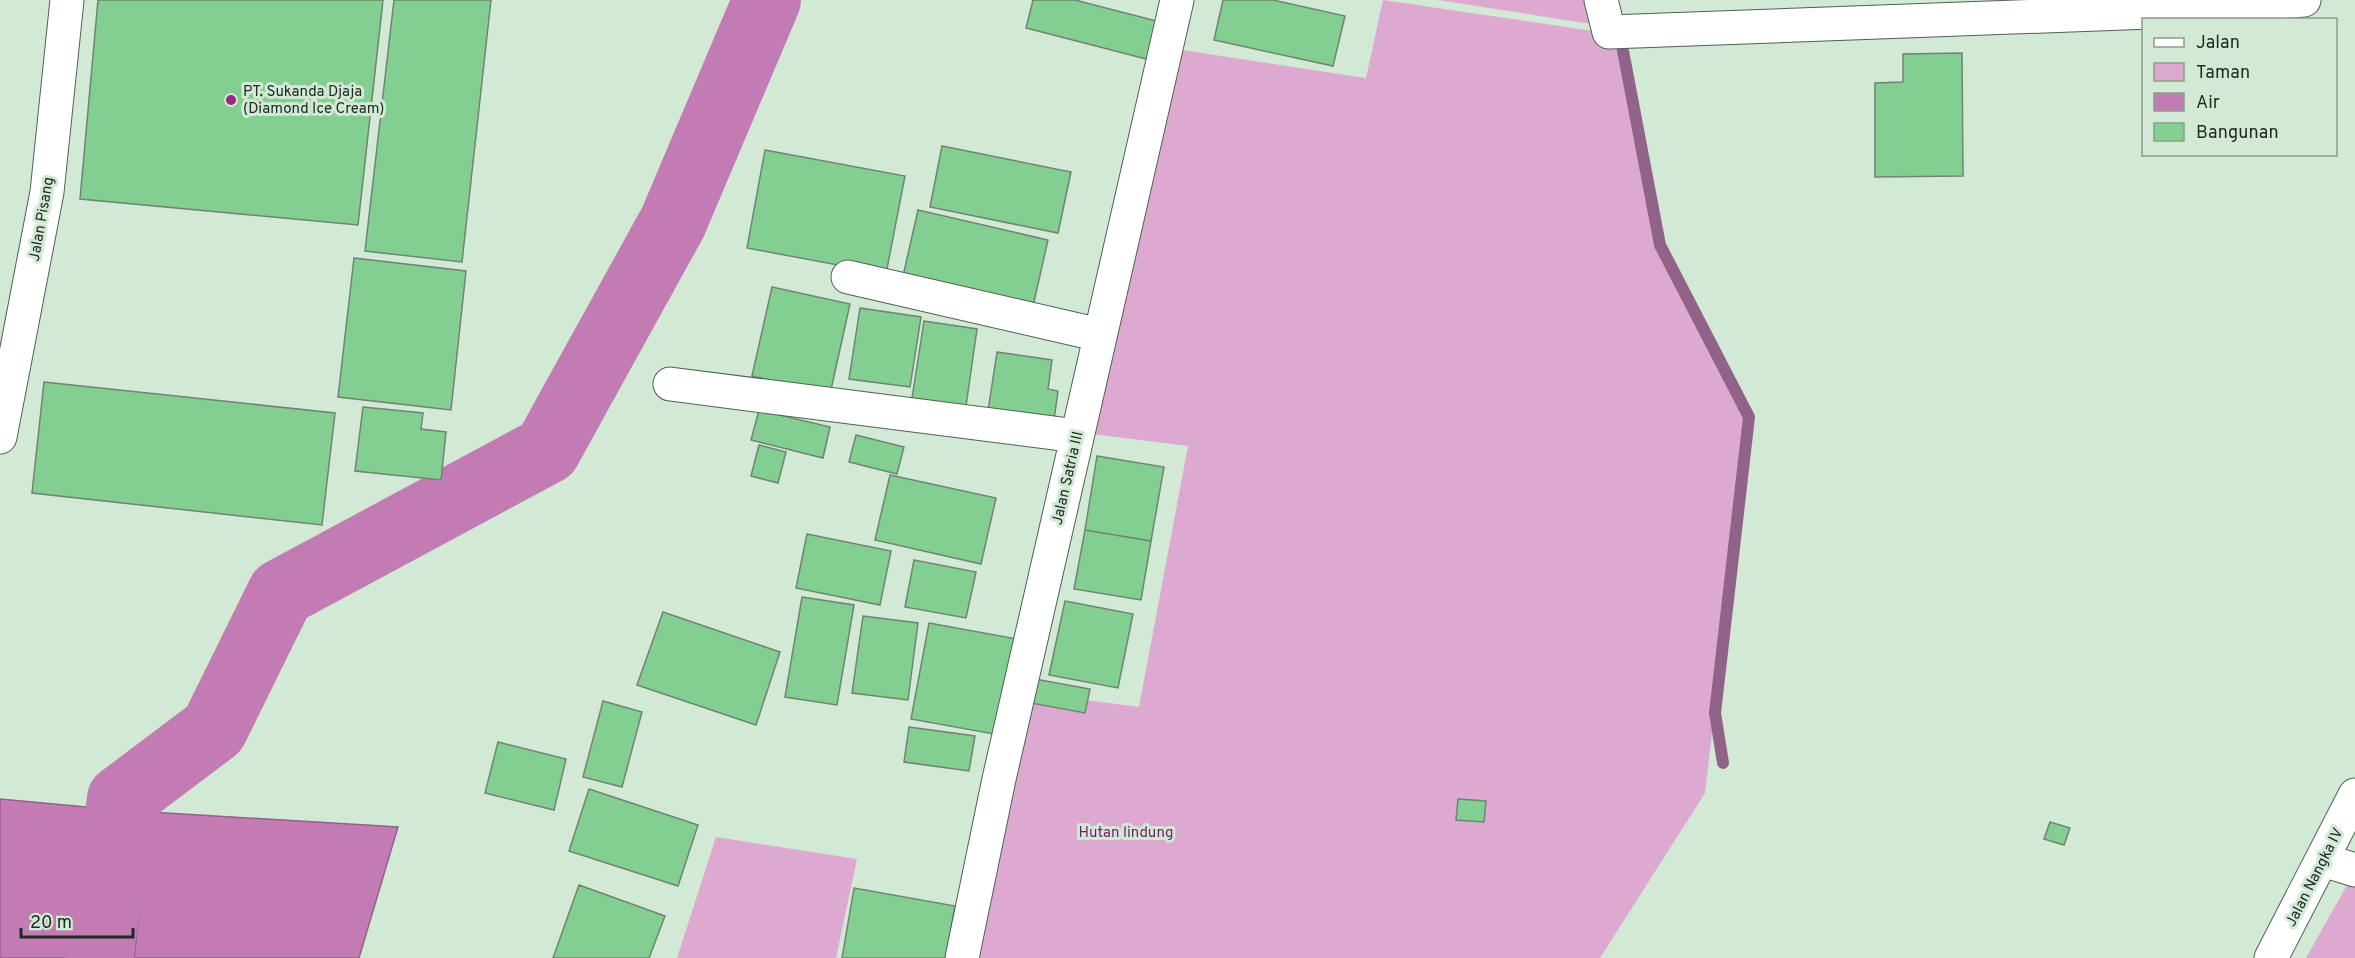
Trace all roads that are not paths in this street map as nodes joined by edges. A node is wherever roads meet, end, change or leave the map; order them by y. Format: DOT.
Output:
graph roads {
  1 [pos="67,0"];
  2 [pos="1177,0"];
  3 [pos="1601,0"];
  4 [pos="2304,0"];
  5 [pos="2150,6"];
  6 [pos="1911,11"];
  7 [pos="849,277"];
  8 [pos="1100,335"];
  9 [pos="670,384"];
  10 [pos="1077,436"];
  11 [pos="0,437"];
  12 [pos="2355,795"];
  13 [pos="2324,860"];
  14 [pos="2355,870"];
  15 [pos="962,958"];
  16 [pos="2271,958"];
  1 -- 11 [label="street, Jalan Pisang"];
  2 -- 8 [label="street, Jalan Satria III"];
  3 -- 6 [label="street"];
  4 -- 5 [label="street"];
  5 -- 6 [label="street"];
  7 -- 8 [label="street"];
  8 -- 10 [label="street, Jalan Satria III"];
  9 -- 10 [label="street"];
  10 -- 15 [label="street, Jalan Satria III"];
  12 -- 13 [label="street, Jalan Nangka IV"];
  13 -- 14 [label="street"];
  13 -- 16 [label="street, Jalan Nangka IV"];
}
